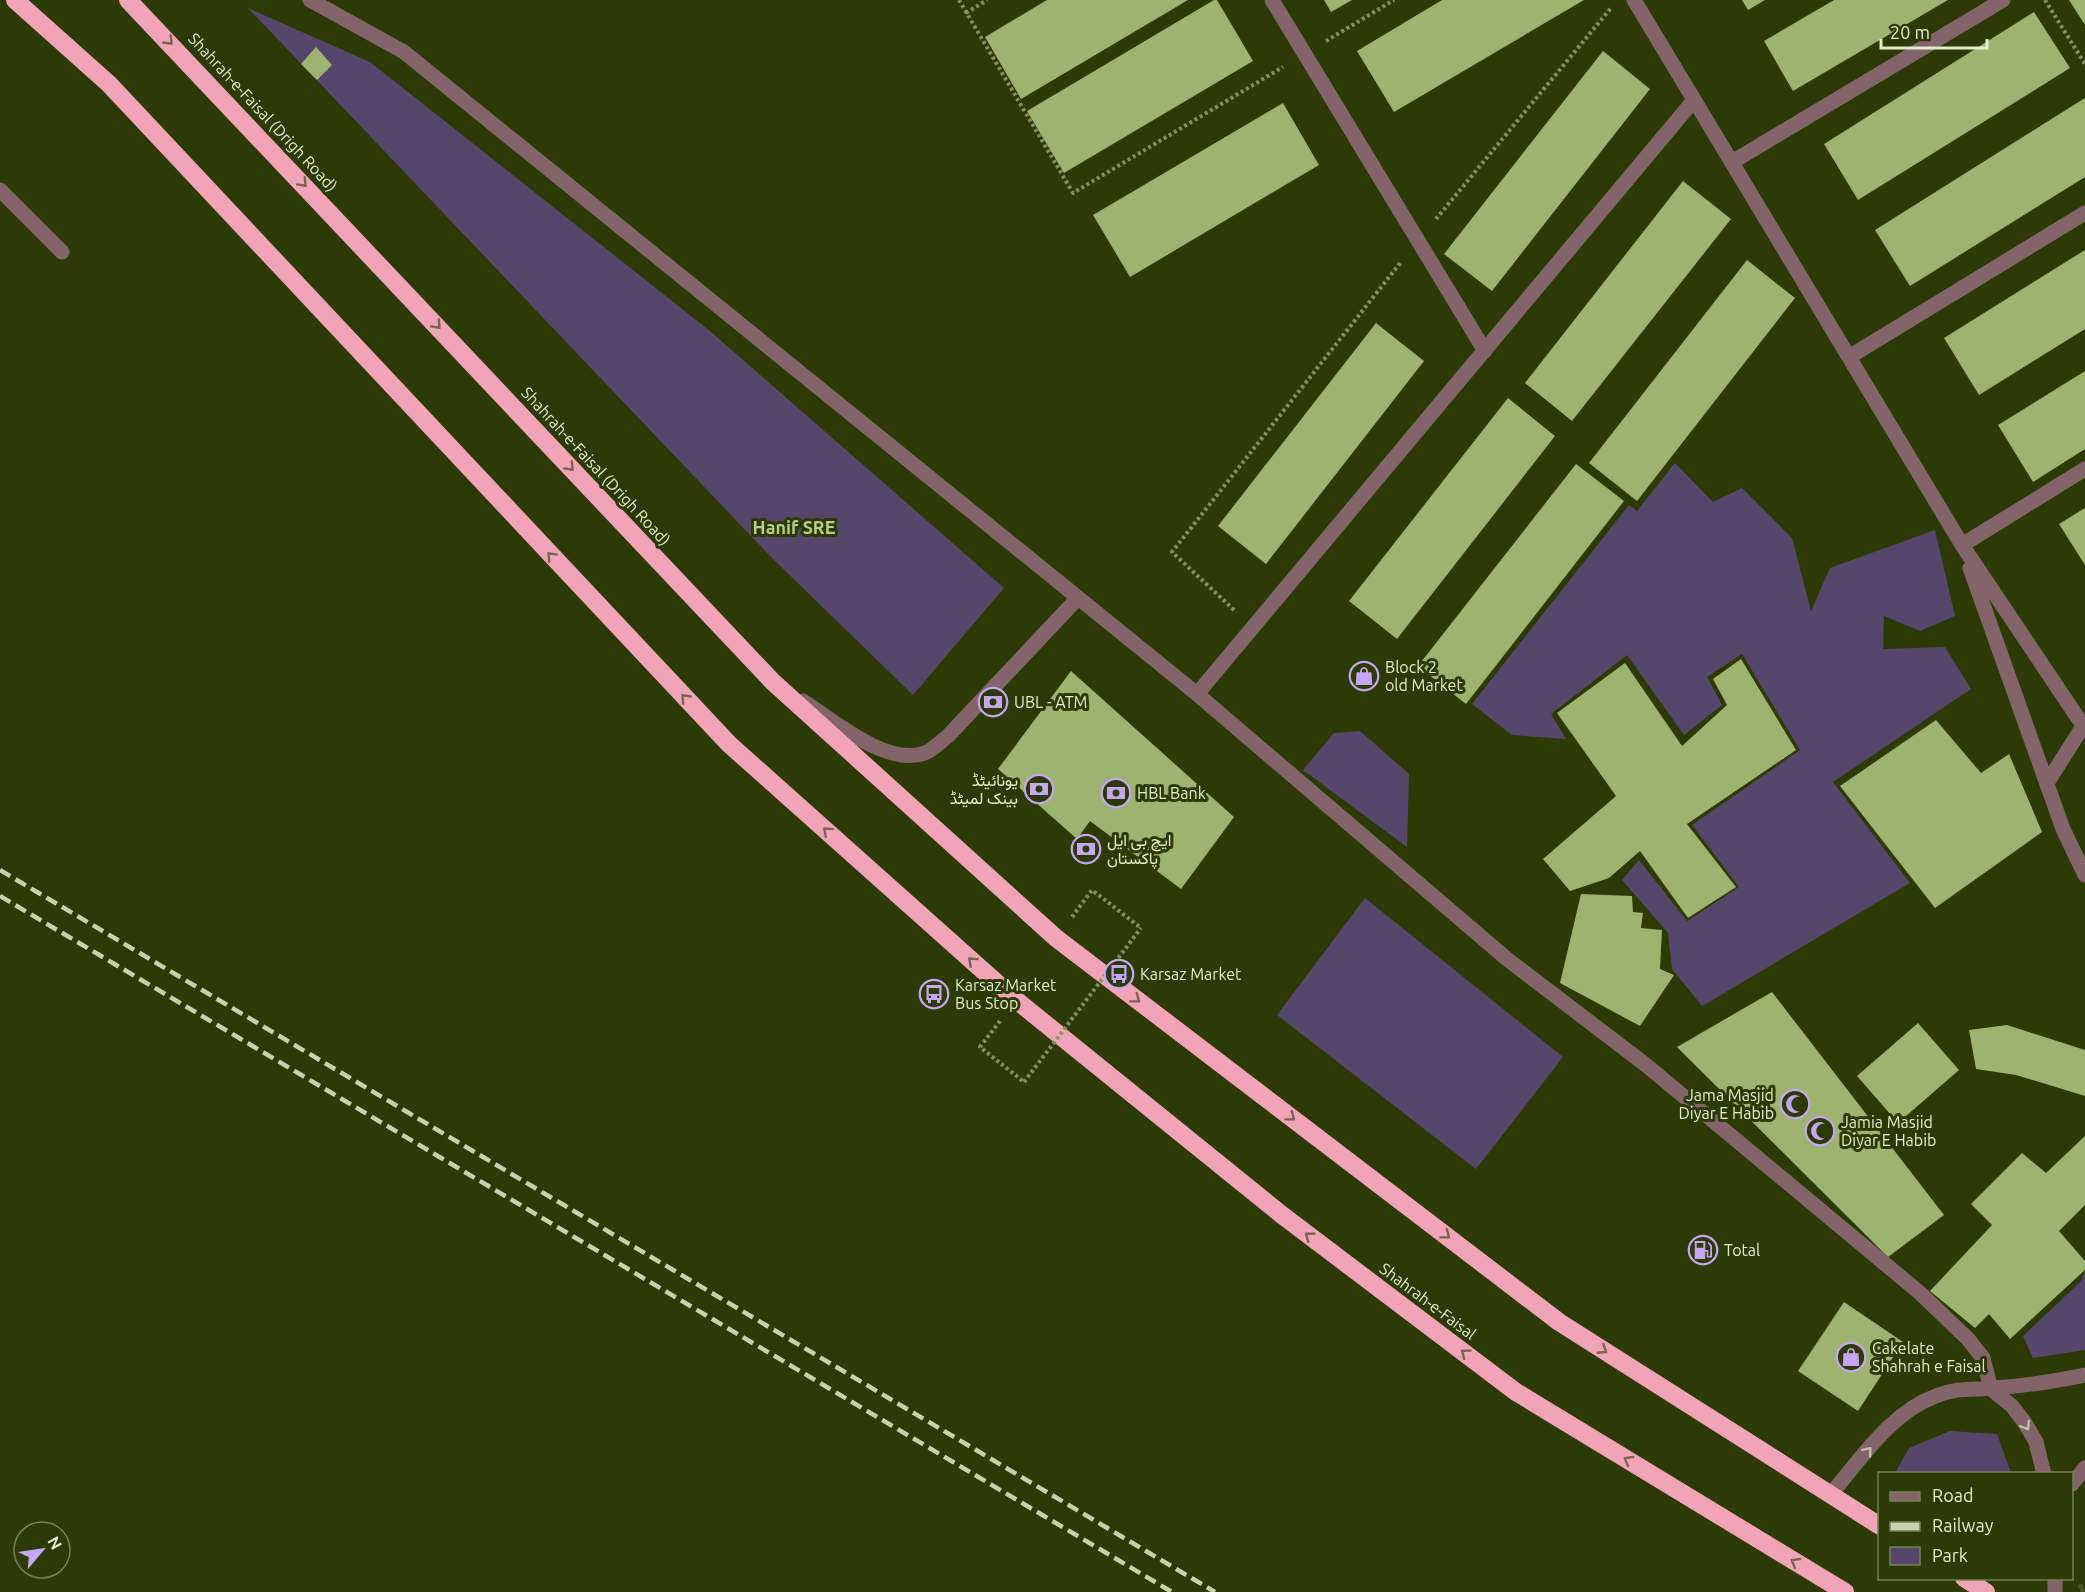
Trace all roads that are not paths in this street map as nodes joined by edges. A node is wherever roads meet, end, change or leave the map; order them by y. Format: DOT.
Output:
graph roads {
  1 [pos="15,0"];
  2 [pos="128,0"];
  3 [pos="310,0"];
  4 [pos="1272,0"];
  5 [pos="1634,0"];
  6 [pos="2003,0"];
  7 [pos="1694,100"];
  8 [pos="1732,162"];
  9 [pos="0,190"];
  10 [pos="2085,213"];
  11 [pos="62,252"];
  12 [pos="1485,351"];
  13 [pos="1849,357"];
  14 [pos="2085,470"];
  15 [pos="1962,545"];
  16 [pos="1077,598"];
  17 [pos="773,682"];
  18 [pos="1197,694"];
  19 [pos="2084,724"];
  20 [pos="2047,783"];
  21 [pos="2085,874"];
  22 [pos="2085,1375"];
  23 [pos="1991,1389"];
  24 [pos="2085,1467"];
  25 [pos="2044,1472"];
  26 [pos="2073,1483"];
  27 [pos="1830,1495"];
  28 [pos="1878,1525"];
  29 [pos="1967,1580"];
  30 [pos="1845,1592"];
  31 [pos="1986,1592"];
  30 -- 1 [label="highway, Shahrah-e-Faisal, one-way"];
  2 -- 17 [label="highway, Shahrah-e-Faisal (Drigh Road), one-way"];
  3 -- 16 [label="street"];
  4 -- 12 [label="street"];
  5 -- 7 [label="street"];
  6 -- 8 [label="street"];
  7 -- 8 [label="street"];
  7 -- 12 [label="street"];
  8 -- 13 [label="street"];
  9 -- 11 [label="street"];
  10 -- 13 [label="street"];
  12 -- 18 [label="street"];
  13 -- 15 [label="street"];
  14 -- 15 [label="street"];
  15 -- 19 [label="street"];
  15 -- 20 [label="street"];
  16 -- 17 [label="street"];
  16 -- 18 [label="street"];
  17 -- 27 [label="highway, Shahrah-e-Faisal (Drigh Road), one-way"];
  18 -- 23 [label="street"];
  19 -- 20 [label="street"];
  20 -- 21 [label="street"];
  22 -- 23 [label="street"];
  23 -- 25 [label="street, one-way"];
  27 -- 23 [label="street, one-way"];
  24 -- 26 [label="street"];
  27 -- 28 [label="highway"];
  29 -- 31 [label="highway"];
}
